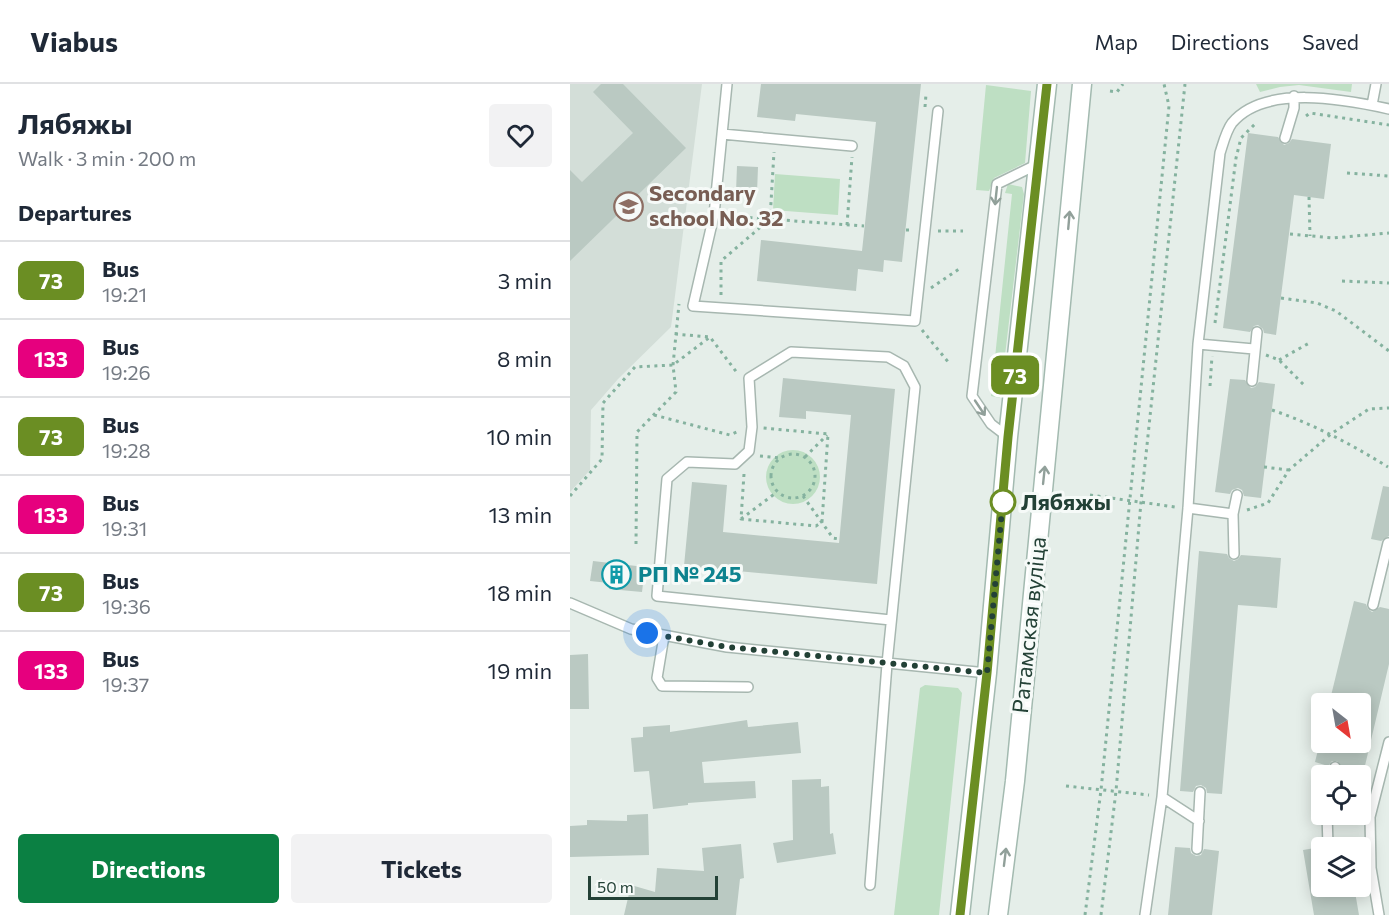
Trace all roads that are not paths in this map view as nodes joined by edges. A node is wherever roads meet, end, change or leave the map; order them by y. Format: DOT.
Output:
graph roads {
  1 [pos="727,84"];
  2 [pos="1047,84"];
  3 [pos="1082,84"];
  4 [pos="1376,84"];
  5 [pos="1294,96"];
  6 [pos="1372,105"];
  7 [pos="1389,110"];
  8 [pos="938,111"];
  9 [pos="722,134"];
  10 [pos="1285,138"];
  11 [pos="852,146"];
  12 [pos="1038,164"];
  13 [pos="1257,332"];
  14 [pos="1198,344"];
  15 [pos="1254,349"];
  16 [pos="1252,381"];
  17 [pos="1008,437"];
  18 [pos="1237,495"];
  19 [pos="1188,508"];
  20 [pos="1233,514"];
  21 [pos="1388,543"];
  22 [pos="1234,554"];
  23 [pos="1385,575"];
  24 [pos="570,603"];
  25 [pos="1373,605"];
  26 [pos="891,620"];
  27 [pos="664,636"];
  28 [pos="887,664"];
  29 [pos="987,673"];
  30 [pos="748,687"];
  31 [pos="1389,742"];
  32 [pos="1200,792"];
  33 [pos="1162,797"];
  34 [pos="1371,813"];
  35 [pos="1199,821"];
  36 [pos="1370,825"];
  37 [pos="1197,849"];
  38 [pos="870,885"];
  39 [pos="960,915"];
  40 [pos="998,915"];
  41 [pos="1145,915"];
  42 [pos="1379,915"];
  1 -- 9 [label="lane"];
  2 -- 12 [label="main road, Ратамская вуліца"];
  40 -- 3 [label="main road, Ратамская вуліца, one-way"];
  4 -- 6 [label="lane"];
  5 -- 6 [label="lane"];
  5 -- 10 [label="lane"];
  5 -- 14 [label="lane"];
  6 -- 7 [label="lane"];
  8 -- 9 [label="lane"];
  9 -- 11 [label="lane"];
  12 -- 17 [label="main road, Ратамская вуліца"];
  12 -- 17 [label="lane, one-way"];
  13 -- 15 [label="lane"];
  14 -- 15 [label="lane"];
  14 -- 19 [label="lane"];
  15 -- 16 [label="lane"];
  17 -- 29 [label="main road, Ратамская вуліца"];
  18 -- 20 [label="lane"];
  19 -- 20 [label="lane"];
  19 -- 33 [label="lane"];
  20 -- 22 [label="lane"];
  21 -- 23 [label="lane"];
  23 -- 25 [label="lane"];
  24 -- 27 [label="lane"];
  26 -- 26 [label="lane"];
  26 -- 28 [label="lane"];
  27 -- 28 [label="lane"];
  27 -- 30 [label="lane"];
  28 -- 29 [label="lane"];
  28 -- 38 [label="lane"];
  29 -- 39 [label="main road, Ратамская вуліца"];
  31 -- 34 [label="lane"];
  32 -- 35 [label="lane"];
  33 -- 35 [label="lane"];
  33 -- 41 [label="lane"];
  35 -- 37 [label="lane"];
  36 -- 42 [label="lane"];
}
